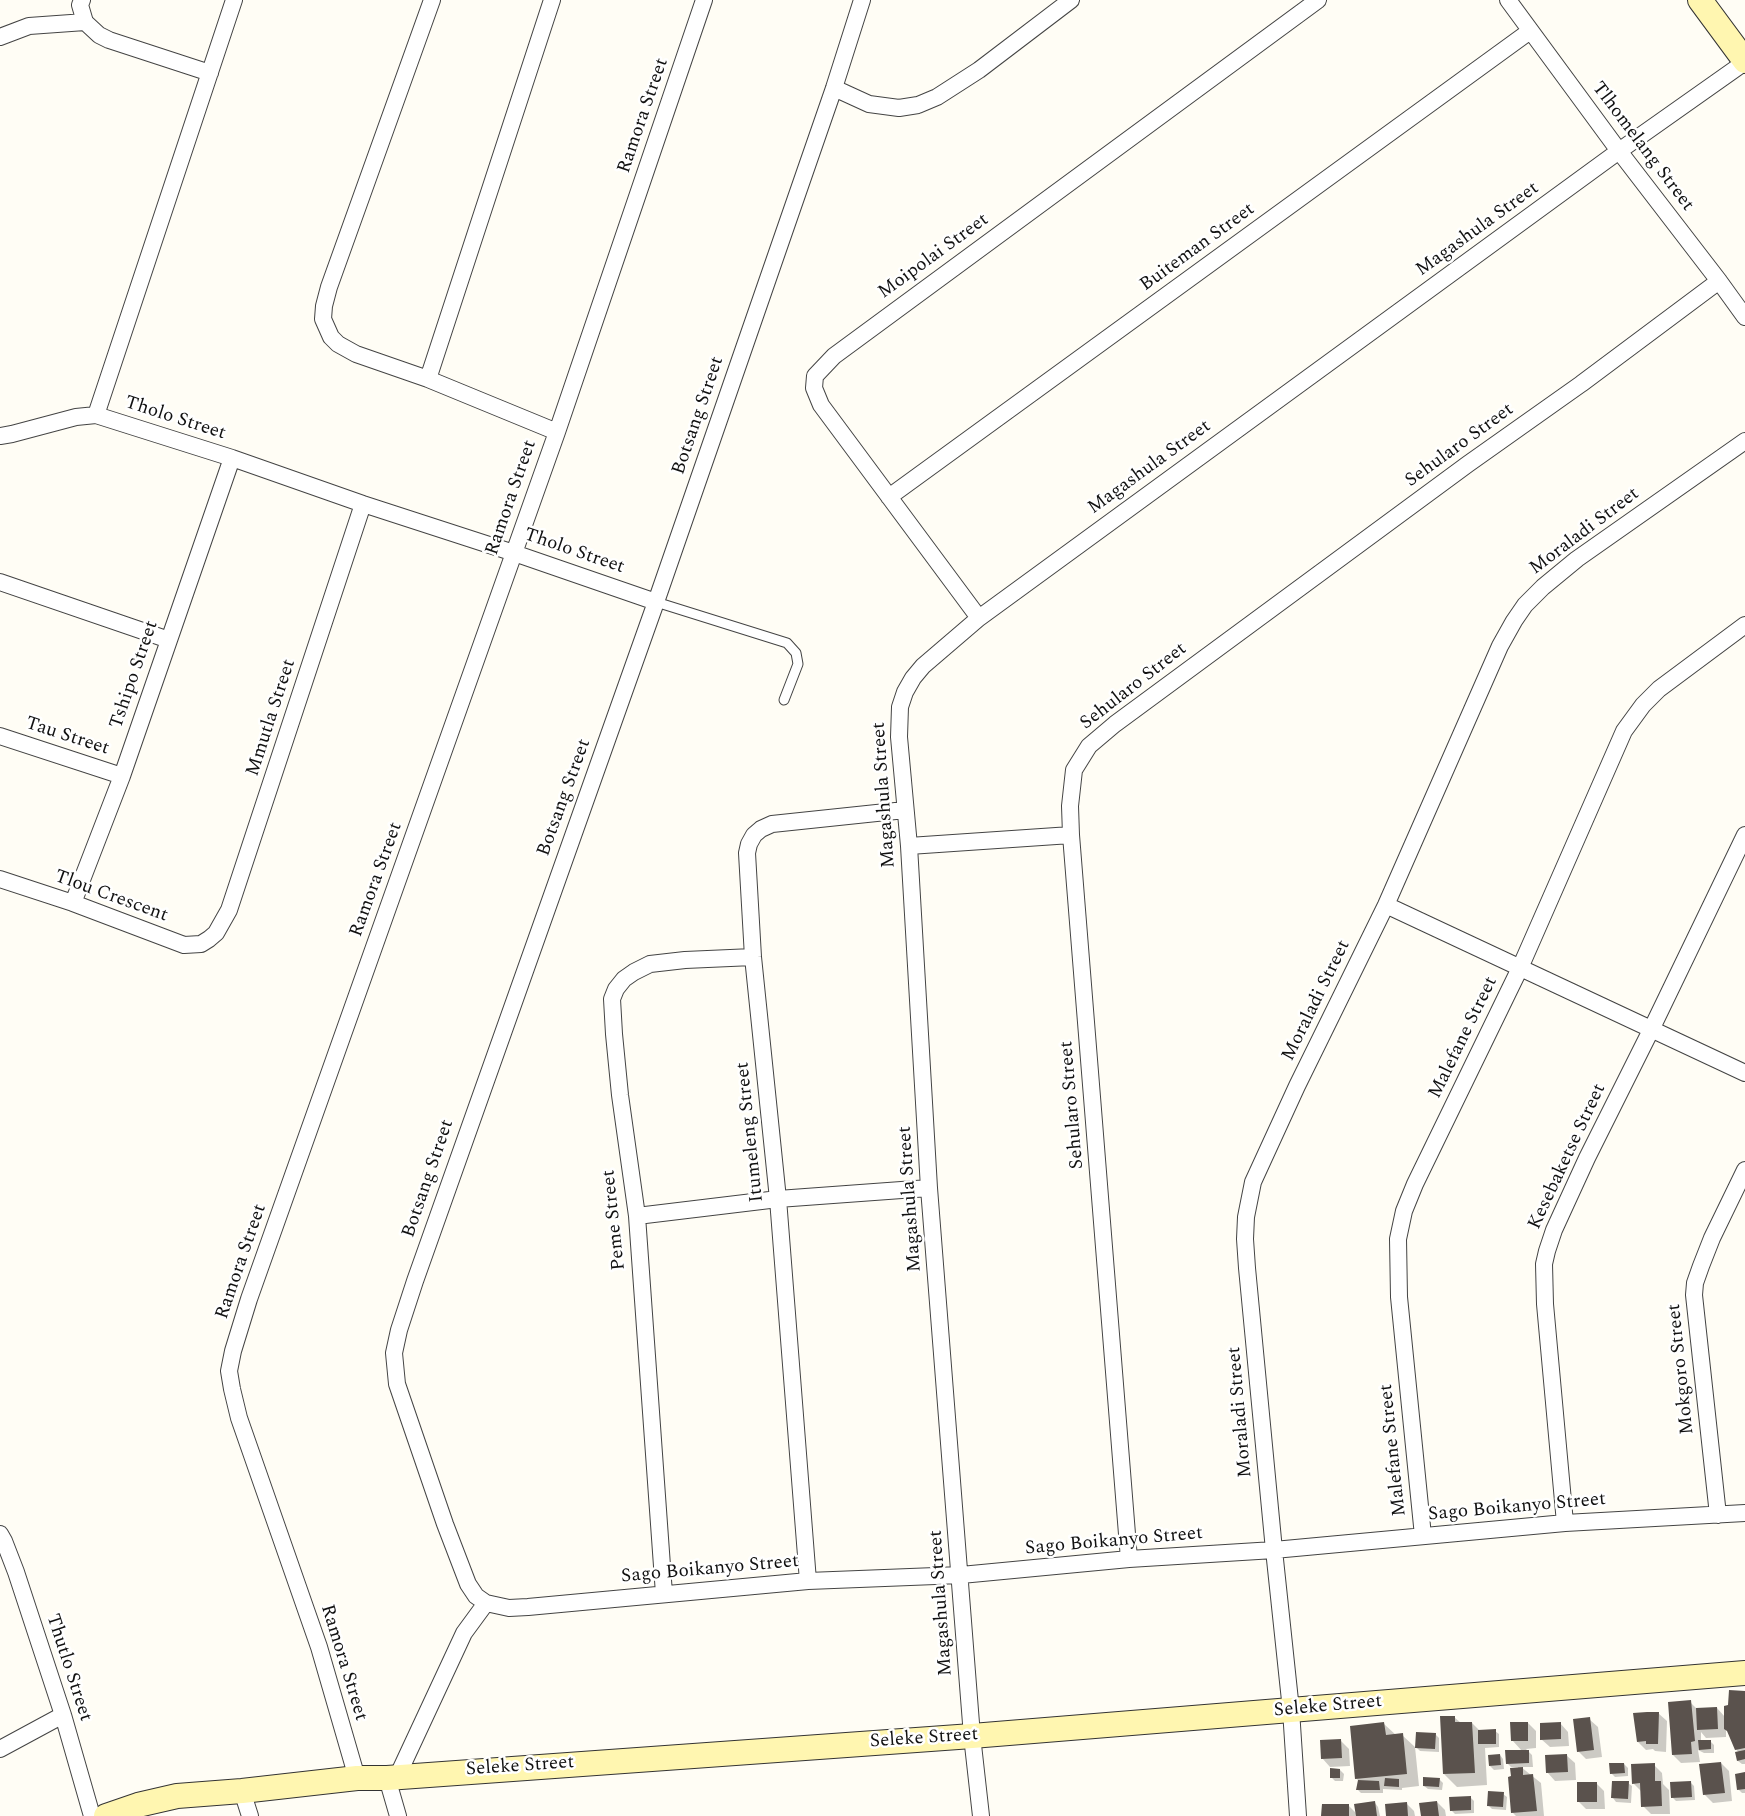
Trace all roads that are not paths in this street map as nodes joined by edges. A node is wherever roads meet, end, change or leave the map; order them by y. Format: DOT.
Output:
graph roads {
  1 [pos="82,0"];
  2 [pos="234,0"];
  3 [pos="432,0"];
  4 [pos="552,0"];
  5 [pos="704,0"];
  6 [pos="862,0"];
  7 [pos="1071,0"];
  8 [pos="1318,0"];
  9 [pos="1508,0"];
  10 [pos="1700,0"];
  11 [pos="85,22"];
  12 [pos="1530,31"];
  13 [pos="0,37"];
  14 [pos="1745,62"];
  15 [pos="210,73"];
  16 [pos="834,88"];
  17 [pos="1619,151"];
  18 [pos="1719,280"];
  19 [pos="1745,316"];
  20 [pos="428,378"];
  21 [pos="96,415"];
  22 [pos="557,432"];
  23 [pos="0,436"];
  24 [pos="1745,441"];
  25 [pos="232,458"];
  26 [pos="889,497"];
  27 [pos="363,504"];
  28 [pos="514,553"];
  29 [pos="0,582"];
  30 [pos="656,602"];
  31 [pos="979,618"];
  32 [pos="1745,625"];
  33 [pos="168,640"];
  34 [pos="784,700"];
  35 [pos="0,736"];
  36 [pos="122,776"];
  37 [pos="905,810"];
  38 [pos="1071,835"];
  39 [pos="1745,835"];
  40 [pos="909,846"];
  41 [pos="0,879"];
  42 [pos="73,903"];
  43 [pos="1386,905"];
  44 [pos="209,939"];
  45 [pos="753,957"];
  46 [pos="1520,968"];
  47 [pos="1651,1030"];
  48 [pos="1745,1073"];
  49 [pos="1745,1170"];
  50 [pos="929,1188"];
  51 [pos="778,1200"];
  52 [pos="637,1216"];
  53 [pos="1745,1513"];
  54 [pos="1718,1515"];
  55 [pos="1565,1522"];
  56 [pos="0,1534"];
  57 [pos="1423,1536"];
  58 [pos="1274,1550"];
  59 [pos="1129,1559"];
  60 [pos="961,1575"];
  61 [pos="808,1580"];
  62 [pos="664,1594"];
  63 [pos="486,1603"];
  64 [pos="1745,1672"];
  65 [pos="1291,1710"];
  66 [pos="63,1716"];
  67 [pos="972,1736"];
  68 [pos="0,1749"];
  69 [pos="392,1777"];
  70 [pos="357,1778"];
  71 [pos="242,1791"];
  72 [pos="92,1816"];
  73 [pos="106,1816"];
  74 [pos="250,1816"];
  75 [pos="398,1816"];
  76 [pos="981,1816"];
  77 [pos="1298,1816"];
  1 -- 11 [label="street"];
  2 -- 15 [label="street, Tholo Street"];
  3 -- 20 [label="street"];
  4 -- 20 [label="street"];
  5 -- 22 [label="street, Ramora Street"];
  6 -- 16 [label="street, Botsang Street"];
  7 -- 16 [label="street"];
  8 -- 26 [label="street, Moipolai Street"];
  9 -- 12 [label="street, Tlhomelang Street"];
  10 -- 14 [label="street"];
  11 -- 13 [label="street"];
  11 -- 15 [label="street"];
  12 -- 17 [label="street, Tlhomelang Street"];
  12 -- 26 [label="street, Buiteman Street"];
  14 -- 17 [label="street, Magashula Street"];
  15 -- 21 [label="street, Tholo Street"];
  16 -- 30 [label="street, Botsang Street"];
  17 -- 18 [label="street, Tlhomelang Street"];
  17 -- 31 [label="street, Magashula Street"];
  18 -- 19 [label="street, Tlhomelang Street"];
  18 -- 38 [label="street, Sehularo Street"];
  20 -- 22 [label="street"];
  21 -- 23 [label="street"];
  21 -- 25 [label="street, Tholo Street"];
  22 -- 28 [label="street, Ramora Street"];
  24 -- 43 [label="street, Moraladi Street"];
  25 -- 27 [label="street, Tholo Street"];
  25 -- 33 [label="street, Tshipo Street"];
  26 -- 31 [label="street, Moipolai Street"];
  27 -- 28 [label="street, Tholo Street"];
  27 -- 44 [label="street, Mmutla Street"];
  28 -- 30 [label="street, Tholo Street"];
  28 -- 70 [label="street, Ramora Street"];
  29 -- 33 [label="street"];
  30 -- 34 [label="lane"];
  30 -- 63 [label="street, Botsang Street"];
  31 -- 37 [label="street, Magashula Street"];
  32 -- 46 [label="street, Malefane Street"];
  33 -- 36 [label="street, Tshipo Street"];
  35 -- 36 [label="street, Tau Street"];
  36 -- 42 [label="street, Tshipo Street"];
  37 -- 40 [label="street, Magashula Street"];
  37 -- 45 [label="street, Itumeleng Street"];
  38 -- 40 [label="street"];
  38 -- 59 [label="street, Sehularo Street"];
  39 -- 47 [label="street, Kesebaketse Street"];
  40 -- 50 [label="street, Magashula Street"];
  41 -- 42 [label="street, Tlou Crescent"];
  42 -- 44 [label="street, Tlou Crescent"];
  43 -- 46 [label="street"];
  43 -- 58 [label="street, Moraladi Street"];
  45 -- 51 [label="street, Itumeleng Street"];
  45 -- 52 [label="street, Peme Street"];
  46 -- 47 [label="street"];
  46 -- 57 [label="street, Malefane Street"];
  47 -- 48 [label="street"];
  47 -- 55 [label="street, Kesebaketse Street"];
  49 -- 54 [label="street, Mokgoro Street"];
  50 -- 51 [label="street"];
  50 -- 60 [label="street, Magashula Street"];
  51 -- 52 [label="street"];
  51 -- 61 [label="street, Itumeleng Street"];
  52 -- 62 [label="street, Peme Street"];
  53 -- 54 [label="street, Sago Boikanyo Street"];
  54 -- 55 [label="street, Sago Boikanyo Street"];
  55 -- 57 [label="street, Sago Boikanyo Street"];
  56 -- 66 [label="street, Thutlo Street"];
  57 -- 58 [label="street, Sago Boikanyo Street"];
  58 -- 59 [label="street, Sago Boikanyo Street"];
  58 -- 65 [label="street, Moraladi Street"];
  59 -- 60 [label="street, Sago Boikanyo Street"];
  60 -- 61 [label="street, Sago Boikanyo Street"];
  60 -- 67 [label="street, Magashula Street"];
  61 -- 62 [label="street, Sago Boikanyo Street"];
  62 -- 63 [label="street, Sago Boikanyo Street"];
  63 -- 69 [label="street"];
  64 -- 65 [label="street, Seleke Street"];
  65 -- 67 [label="street, Seleke Street"];
  65 -- 77 [label="street, Moraladi Street"];
  66 -- 68 [label="street"];
  66 -- 72 [label="street, Thutlo Street"];
  67 -- 69 [label="street, Seleke Street"];
  67 -- 76 [label="street, Magashula Street"];
  69 -- 70 [label="street, Seleke Street"];
  69 -- 75 [label="street"];
  70 -- 71 [label="street, Seleke Street"];
  71 -- 73 [label="street, Seleke Street"];
  71 -- 74 [label="street"];
}
